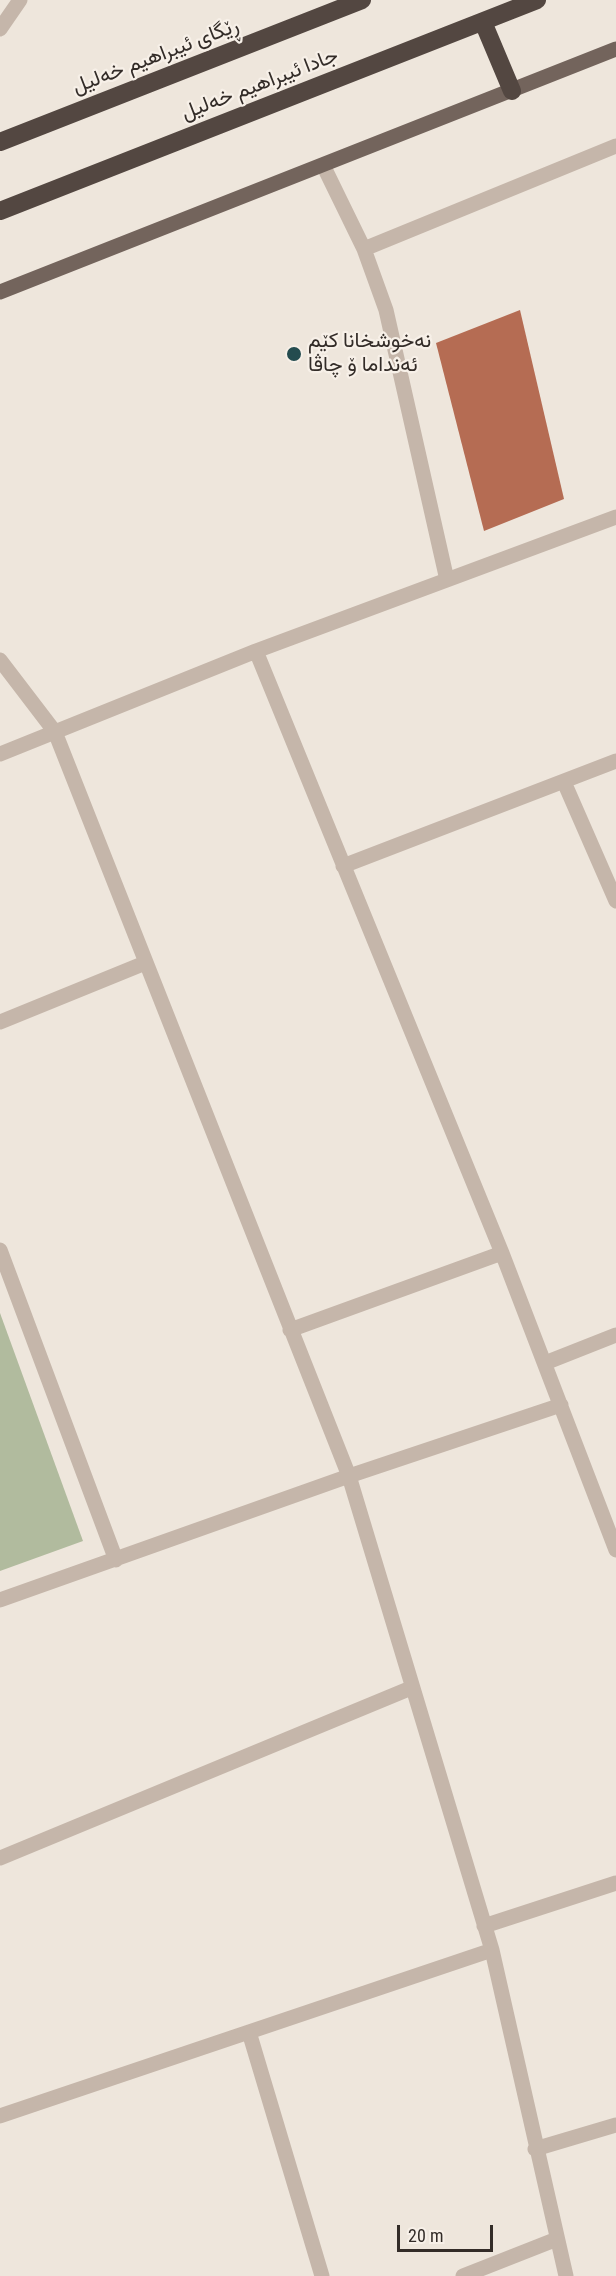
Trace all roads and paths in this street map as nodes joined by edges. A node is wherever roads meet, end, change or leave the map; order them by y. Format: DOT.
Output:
graph roads {
  1 [pos="20,0"];
  2 [pos="362,0"];
  3 [pos="537,0"];
  4 [pos="483,22"];
  5 [pos="0,29"];
  6 [pos="616,49"];
  7 [pos="512,91"];
  8 [pos="1,138"];
  9 [pos="616,146"];
  10 [pos="323,165"];
  11 [pos="0,212"];
  12 [pos="364,249"];
  13 [pos="0,292"];
  14 [pos="616,517"];
  15 [pos="447,580"];
  16 [pos="256,651"];
  17 [pos="0,660"];
  18 [pos="55,732"];
  19 [pos="0,754"];
  20 [pos="616,761"];
  21 [pos="564,782"];
  22 [pos="343,866"];
  23 [pos="616,902"];
  24 [pos="145,963"];
  25 [pos="0,1022"];
  26 [pos="0,1250"];
  27 [pos="502,1253"];
  28 [pos="4,1276"];
  29 [pos="290,1330"];
  30 [pos="616,1335"];
  31 [pos="545,1363"];
  32 [pos="561,1405"];
  33 [pos="349,1476"];
  34 [pos="616,1550"];
  35 [pos="116,1560"];
  36 [pos="0,1600"];
  37 [pos="411,1688"];
  38 [pos="0,1858"];
  39 [pos="616,1883"];
  40 [pos="484,1926"];
  41 [pos="492,1950"];
  42 [pos="249,2032"];
  43 [pos="0,2116"];
  44 [pos="616,2125"];
  45 [pos="535,2149"];
  46 [pos="557,2239"];
  47 [pos="322,2276"];
  48 [pos="462,2276"];
  49 [pos="566,2276"];
  1 -- 5 [label="street"];
  2 -- 8 [label="highway, ڕێگای ئیبراهیم خەلیل"];
  3 -- 4 [label="highway, جادا ئیبراهیم خەلیل"];
  4 -- 7 [label="highway"];
  4 -- 11 [label="highway, جادا ئیبراهیم خەلیل"];
  6 -- 7 [label="main road"];
  7 -- 10 [label="main road"];
  9 -- 12 [label="street"];
  10 -- 12 [label="street"];
  10 -- 13 [label="main road"];
  12 -- 15 [label="street"];
  14 -- 15 [label="street"];
  15 -- 16 [label="street"];
  16 -- 18 [label="street"];
  16 -- 22 [label="street"];
  17 -- 18 [label="street"];
  18 -- 19 [label="street"];
  18 -- 24 [label="street"];
  20 -- 21 [label="street"];
  21 -- 22 [label="street"];
  21 -- 23 [label="street"];
  22 -- 27 [label="street"];
  24 -- 25 [label="street"];
  24 -- 29 [label="street"];
  26 -- 28 [label="street"];
  27 -- 29 [label="street"];
  27 -- 31 [label="street"];
  28 -- 35 [label="street"];
  29 -- 33 [label="street"];
  30 -- 31 [label="street"];
  31 -- 32 [label="street"];
  32 -- 33 [label="street"];
  32 -- 34 [label="street"];
  33 -- 35 [label="street"];
  33 -- 37 [label="street"];
  35 -- 36 [label="street"];
  37 -- 38 [label="street"];
  37 -- 40 [label="street"];
  39 -- 40 [label="street"];
  40 -- 41 [label="street"];
  41 -- 42 [label="street"];
  41 -- 45 [label="street"];
  42 -- 43 [label="street"];
  42 -- 47 [label="street"];
  44 -- 45 [label="street"];
  45 -- 46 [label="street"];
  46 -- 48 [label="street"];
  46 -- 49 [label="street"];
}
